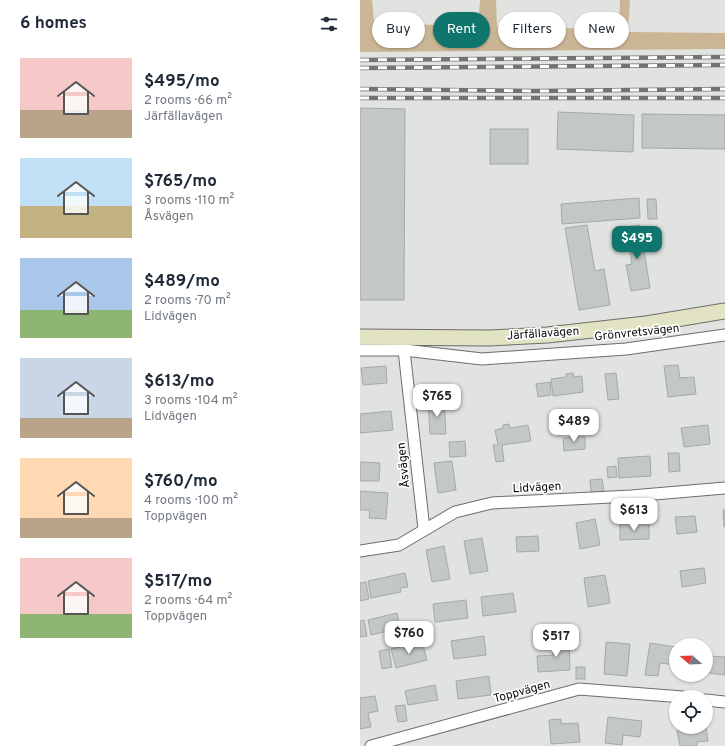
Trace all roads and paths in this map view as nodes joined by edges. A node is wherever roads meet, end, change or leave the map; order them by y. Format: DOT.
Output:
graph roads {
  1 [pos="725,311"];
  2 [pos="725,335"];
  3 [pos="360,337"];
  4 [pos="360,350"];
  5 [pos="404,350"];
  6 [pos="725,488"];
  7 [pos="424,529"];
  8 [pos="360,551"];
  9 [pos="669,696"];
  10 [pos="713,701"];
  11 [pos="725,702"];
  12 [pos="371,746"];
  1 -- 3 [label="street, Järfällavägen"];
  2 -- 5 [label="street, Grönvretsvägen"];
  4 -- 5 [label="street, Grönvretsvägen"];
  5 -- 7 [label="street, Åsvägen"];
  6 -- 7 [label="street, Lidvägen"];
  7 -- 8 [label="street, Lidvägen"];
  9 -- 12 [label="street, Toppvägen"];
  10 -- 11 [label="street"];
}
